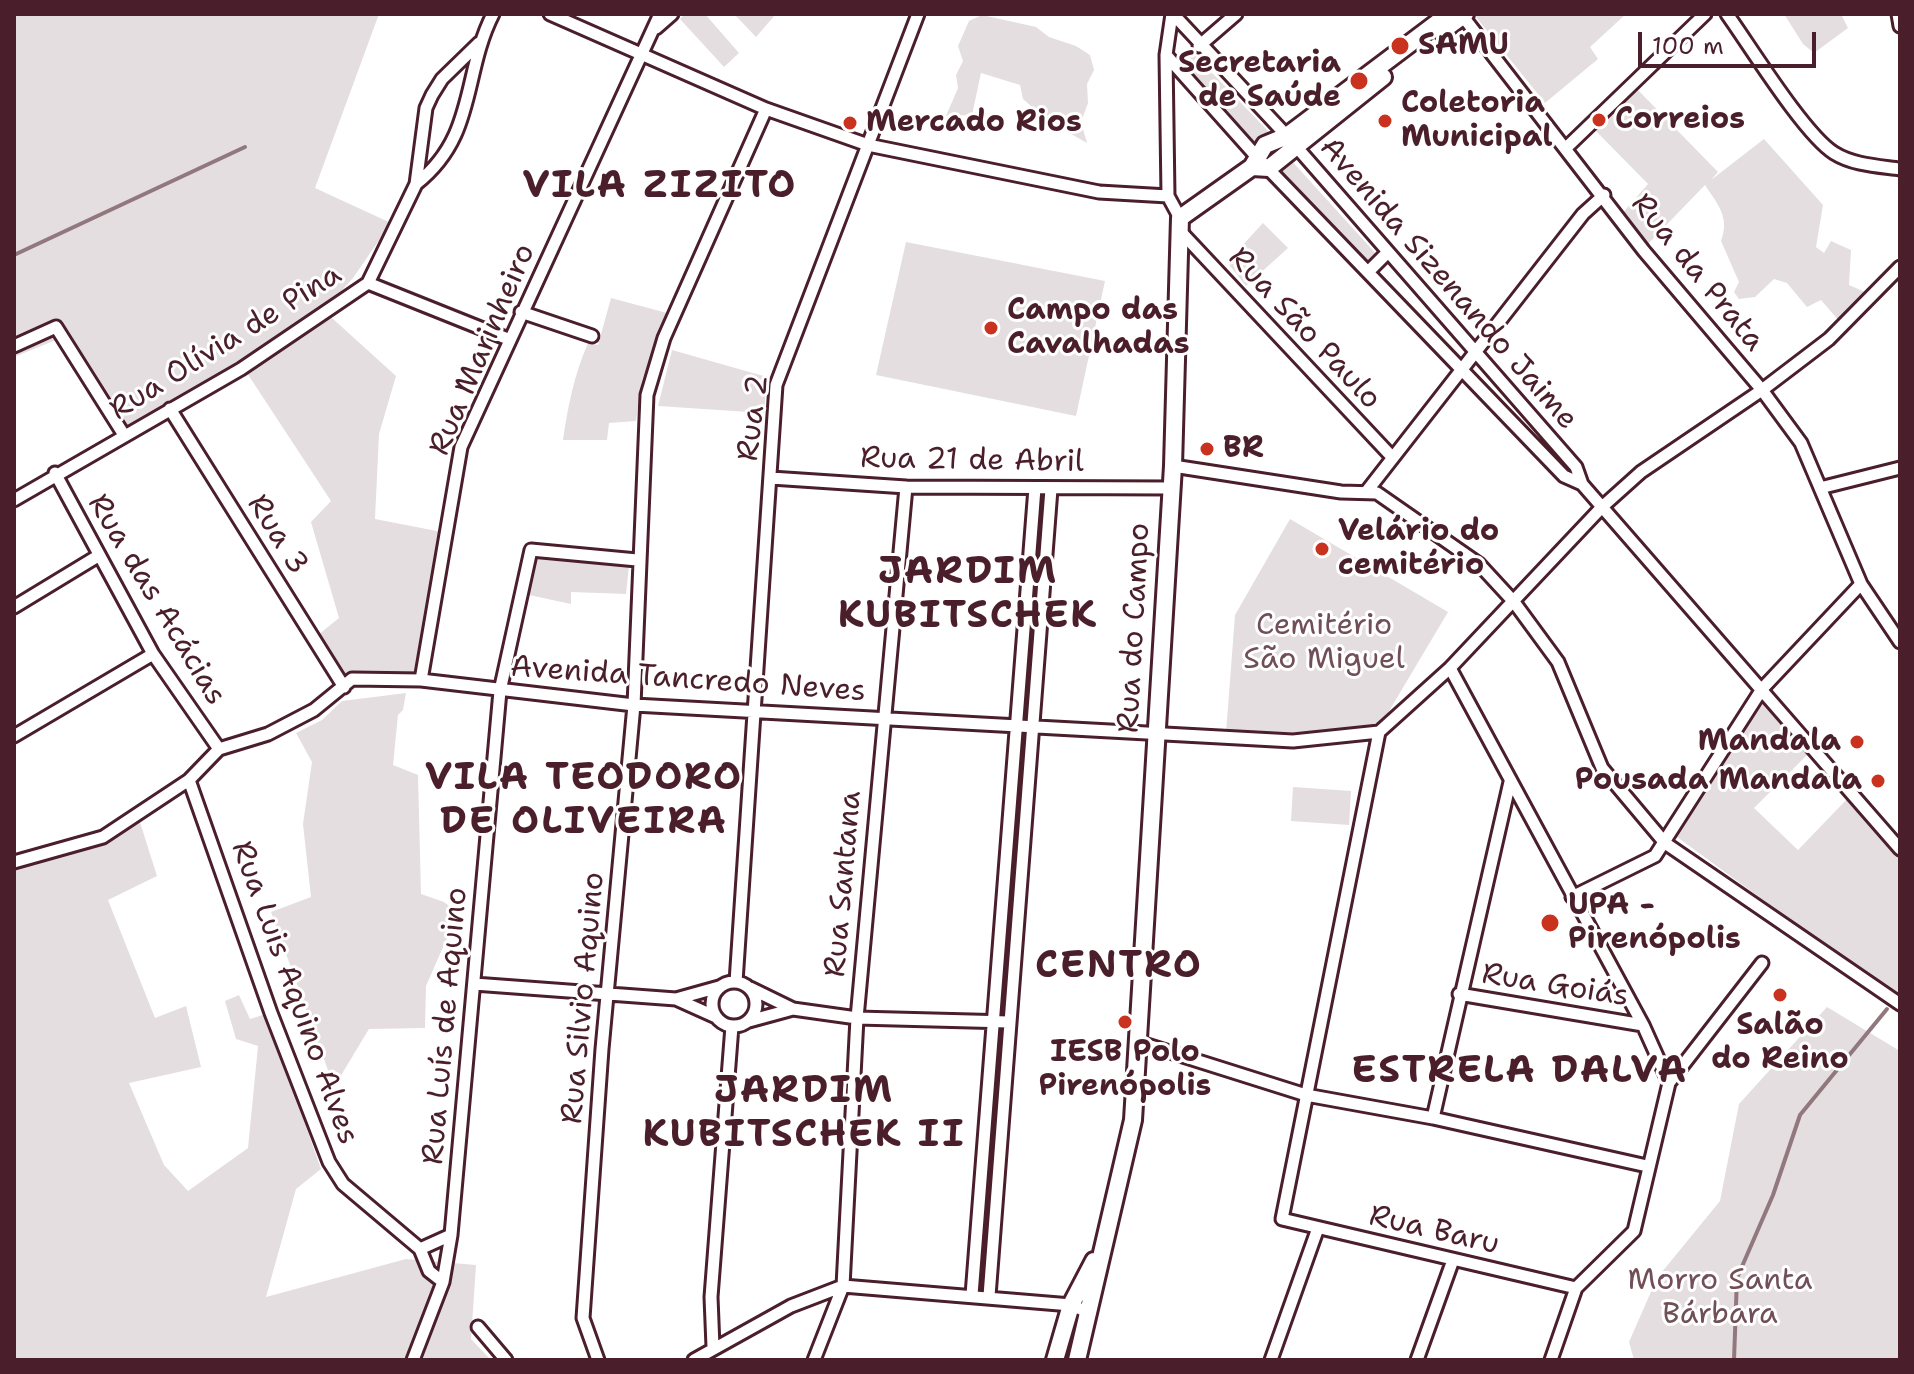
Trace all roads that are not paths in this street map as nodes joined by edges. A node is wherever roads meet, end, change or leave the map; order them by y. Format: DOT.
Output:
graph roads {
  1 [pos="493,14"];
  2 [pos="550,14"];
  3 [pos="660,14"];
  4 [pos="672,14"];
  5 [pos="918,14"];
  6 [pos="1173,14"];
  7 [pos="1236,14"];
  8 [pos="1459,14"];
  9 [pos="1705,14"];
  10 [pos="1727,14"];
  11 [pos="1898,14"];
  12 [pos="1900,26"];
  13 [pos="652,31"];
  14 [pos="479,43"];
  15 [pos="1199,46"];
  16 [pos="642,55"];
  17 [pos="1166,55"];
  18 [pos="766,109"];
  19 [pos="1291,141"];
  20 [pos="868,145"];
  21 [pos="1566,148"];
  22 [pos="1259,164"];
  23 [pos="1900,169"];
  24 [pos="416,184"];
  25 [pos="1604,195"];
  26 [pos="1168,196"];
  27 [pos="1180,225"];
  28 [pos="1387,253"];
  29 [pos="1900,267"];
  30 [pos="1369,271"];
  31 [pos="368,283"];
  32 [pos="521,312"];
  33 [pos="592,336"];
  34 [pos="508,339"];
  35 [pos="14,346"];
  36 [pos="1474,353"];
  37 [pos="1463,370"];
  38 [pos="1762,390"];
  39 [pos="170,409"];
  40 [pos="124,435"];
  41 [pos="1393,458"];
  42 [pos="1173,466"];
  43 [pos="1900,468"];
  44 [pos="55,473"];
  45 [pos="771,478"];
  46 [pos="1582,484"];
  47 [pos="906,487"];
  48 [pos="1035,488"];
  49 [pos="1171,488"];
  50 [pos="1820,488"];
  51 [pos="1051,489"];
  52 [pos="1367,491"];
  53 [pos="14,500"];
  54 [pos="1602,507"];
  55 [pos="98,556"];
  56 [pos="637,560"];
  57 [pos="1861,584"];
  58 [pos="1514,602"];
  59 [pos="14,607"];
  60 [pos="1900,642"];
  61 [pos="153,654"];
  62 [pos="1450,668"];
  63 [pos="421,680"];
  64 [pos="344,687"];
  65 [pos="1762,689"];
  66 [pos="500,691"];
  67 [pos="634,705"];
  68 [pos="754,711"];
  69 [pos="882,718"];
  70 [pos="1015,725"];
  71 [pos="1031,726"];
  72 [pos="1157,731"];
  73 [pos="1379,732"];
  74 [pos="14,736"];
  75 [pos="219,749"];
  76 [pos="189,780"];
  77 [pos="1510,782"];
  78 [pos="1665,843"];
  79 [pos="1900,849"];
  80 [pos="14,862"];
  81 [pos="1572,897"];
  82 [pos="1762,963"];
  83 [pos="736,982"];
  84 [pos="474,984"];
  85 [pos="719,987"];
  86 [pos="750,988"];
  87 [pos="607,993"];
  88 [pos="1459,994"];
  89 [pos="676,999"];
  90 [pos="1900,1004"];
  91 [pos="793,1009"];
  92 [pos="716,1017"];
  93 [pos="857,1018"];
  94 [pos="749,1021"];
  95 [pos="991,1022"];
  96 [pos="1009,1022"];
  97 [pos="1643,1025"];
  98 [pos="732,1026"];
  99 [pos="1138,1042"];
  100 [pos="1669,1083"];
  101 [pos="1306,1095"];
  102 [pos="984,1118"];
  103 [pos="1433,1118"];
  104 [pos="1002,1119"];
  105 [pos="1647,1166"];
  106 [pos="1318,1228"];
  107 [pos="451,1235"];
  108 [pos="1102,1245"];
  109 [pos="420,1249"];
  110 [pos="1453,1260"];
  111 [pos="443,1282"];
  112 [pos="843,1286"];
  113 [pos="1576,1288"];
  114 [pos="972,1295"];
  115 [pos="989,1296"];
  116 [pos="1071,1305"];
  117 [pos="1090,1313"];
  118 [pos="478,1327"];
  119 [pos="713,1347"];
  120 [pos="413,1360"];
  121 [pos="506,1360"];
  122 [pos="598,1360"];
  123 [pos="694,1360"];
  124 [pos="814,1360"];
  125 [pos="1055,1360"];
  126 [pos="1077,1360"];
  127 [pos="1271,1360"];
  128 [pos="1417,1360"];
  129 [pos="1551,1360"];
  1 -- 14 [label="street, Rua Olívia de Pina"];
  2 -- 16 [label="street"];
  3 -- 13 [label="street, Rua Marinheiro"];
  4 -- 13 [label="street"];
  5 -- 20 [label="street, Rua 2"];
  6 -- 15 [label="street, Avenida Sizenando Jaime"];
  6 -- 17 [label="street"];
  7 -- 15 [label="street"];
  8 -- 19 [label="street"];
  8 -- 21 [label="street, Rua da Prata"];
  9 -- 21 [label="street"];
  10 -- 23 [label="street"];
  11 -- 12 [label="street"];
  13 -- 16 [label="street, Rua Marinheiro"];
  14 -- 24 [label="street, Rua Olívia de Pina"];
  14 -- 24 [label="street, Rua Olívia de Pina"];
  15 -- 19 [label="street, Avenida Sizenando Jaime"];
  16 -- 18 [label="street"];
  16 -- 32 [label="street, Rua Marinheiro"];
  17 -- 22 [label="street, Avenida Sizenando Jaime"];
  17 -- 26 [label="street"];
  18 -- 20 [label="street"];
  18 -- 56 [label="street, Rua Silvio Aquino"];
  19 -- 22 [label="street"];
  19 -- 28 [label="street, Avenida Sizenando Jaime"];
  20 -- 26 [label="street"];
  20 -- 45 [label="street, Rua 2"];
  21 -- 25 [label="street, Rua da Prata"];
  22 -- 27 [label="street"];
  22 -- 30 [label="street, Avenida Sizenando Jaime"];
  24 -- 31 [label="street, Rua Olívia de Pina"];
  25 -- 36 [label="street"];
  25 -- 38 [label="street, Rua da Prata"];
  26 -- 27 [label="street"];
  27 -- 41 [label="street, Rua São Paulo"];
  27 -- 42 [label="street, Rua do Campo"];
  28 -- 30 [label="street"];
  28 -- 36 [label="street, Avenida Sizenando Jaime"];
  29 -- 38 [label="street"];
  30 -- 37 [label="street, Avenida Sizenando Jaime"];
  31 -- 34 [label="street"];
  31 -- 39 [label="street, Rua Olívia de Pina"];
  32 -- 33 [label="street"];
  32 -- 34 [label="street, Rua Marinheiro"];
  34 -- 63 [label="street, Rua Marinheiro"];
  35 -- 40 [label="street"];
  36 -- 37 [label="street"];
  36 -- 46 [label="street, Avenida Sizenando Jaime"];
  37 -- 41 [label="street"];
  37 -- 46 [label="street, Avenida Sizenando Jaime"];
  38 -- 50 [label="street, Rua da Prata"];
  38 -- 54 [label="street"];
  39 -- 40 [label="street, Rua Olívia de Pina"];
  39 -- 64 [label="street, Rua 3"];
  40 -- 44 [label="street, Rua Olívia de Pina"];
  41 -- 52 [label="street"];
  42 -- 49 [label="street, Rua do Campo"];
  42 -- 52 [label="street"];
  43 -- 50 [label="street"];
  44 -- 53 [label="street, Rua Olívia de Pina"];
  44 -- 55 [label="street, Rua das Acácias"];
  45 -- 47 [label="street, Rua 21 de Abril"];
  45 -- 68 [label="street, Rua 2"];
  46 -- 54 [label="street, Avenida Sizenando Jaime"];
  47 -- 48 [label="street, Rua 21 de Abril"];
  47 -- 69 [label="street, Rua Santana"];
  48 -- 51 [label="street, Rua 21 de Abril"];
  48 -- 70 [label="street"];
  49 -- 51 [label="street, Rua 21 de Abril"];
  49 -- 72 [label="street, Rua do Campo"];
  50 -- 57 [label="street, Rua da Prata"];
  51 -- 71 [label="street"];
  52 -- 58 [label="street"];
  54 -- 58 [label="street"];
  54 -- 65 [label="street, Avenida Sizenando Jaime"];
  55 -- 59 [label="street"];
  55 -- 61 [label="street, Rua das Acácias"];
  56 -- 66 [label="street, Rua Luís de Aquino"];
  56 -- 67 [label="street, Rua Silvio Aquino"];
  57 -- 60 [label="street, Rua da Prata"];
  57 -- 65 [label="street"];
  58 -- 62 [label="street"];
  58 -- 78 [label="street"];
  61 -- 74 [label="street"];
  61 -- 75 [label="street, Rua das Acácias"];
  62 -- 73 [label="street"];
  62 -- 77 [label="street"];
  63 -- 64 [label="street, Avenida Tancredo Neves"];
  63 -- 66 [label="street, Avenida Tancredo Neves"];
  64 -- 75 [label="street"];
  65 -- 78 [label="street"];
  65 -- 79 [label="street, Avenida Sizenando Jaime"];
  66 -- 67 [label="street, Avenida Tancredo Neves"];
  66 -- 84 [label="street, Rua Luís de Aquino"];
  67 -- 68 [label="street, Avenida Tancredo Neves"];
  67 -- 87 [label="street, Rua Silvio Aquino"];
  68 -- 69 [label="street, Avenida Tancredo Neves"];
  68 -- 83 [label="street, Rua 2"];
  69 -- 70 [label="street, Avenida Tancredo Neves"];
  69 -- 93 [label="street, Rua Santana"];
  70 -- 71 [label="street, Avenida Tancredo Neves"];
  70 -- 95 [label="street"];
  71 -- 72 [label="street, Avenida Tancredo Neves"];
  71 -- 96 [label="street"];
  72 -- 73 [label="street, Avenida Tancredo Neves"];
  72 -- 99 [label="street, Rua do Campo"];
  73 -- 101 [label="street"];
  75 -- 76 [label="street"];
  76 -- 80 [label="street"];
  76 -- 109 [label="street, Rua Luis Aquino Alves"];
  77 -- 81 [label="street"];
  77 -- 88 [label="street"];
  78 -- 81 [label="street"];
  78 -- 90 [label="street"];
  81 -- 97 [label="street"];
  82 -- 100 [label="street"];
  83 -- 85 [label="street"];
  83 -- 86 [label="street"];
  84 -- 87 [label="street"];
  84 -- 107 [label="street, Rua Luís de Aquino"];
  85 -- 89 [label="street"];
  85 -- 92 [label="street"];
  86 -- 91 [label="street"];
  86 -- 94 [label="street"];
  87 -- 89 [label="street"];
  87 -- 122 [label="street, Rua Silvio Aquino"];
  88 -- 97 [label="street, Rua Goiás"];
  88 -- 103 [label="street"];
  89 -- 92 [label="street"];
  91 -- 93 [label="street"];
  91 -- 94 [label="street"];
  92 -- 98 [label="street"];
  93 -- 95 [label="street"];
  93 -- 112 [label="street, Rua Santana"];
  94 -- 98 [label="street"];
  95 -- 96 [label="street"];
  95 -- 102 [label="street"];
  96 -- 104 [label="street"];
  97 -- 100 [label="street"];
  98 -- 119 [label="street"];
  99 -- 101 [label="street"];
  99 -- 108 [label="street, Rua do Campo"];
  100 -- 105 [label="street"];
  101 -- 103 [label="street"];
  101 -- 106 [label="street, Rua Baru"];
  102 -- 104 [label="street"];
  102 -- 114 [label="street"];
  103 -- 105 [label="street"];
  104 -- 115 [label="street"];
  105 -- 113 [label="street"];
  106 -- 110 [label="street, Rua Baru"];
  106 -- 127 [label="street"];
  107 -- 109 [label="street"];
  107 -- 111 [label="street, Rua Luís de Aquino"];
  108 -- 116 [label="street"];
  108 -- 117 [label="street"];
  109 -- 111 [label="street, Rua Luis Aquino Alves"];
  110 -- 113 [label="street, Rua Baru"];
  110 -- 128 [label="street"];
  111 -- 120 [label="street, Rua Luís de Aquino"];
  112 -- 114 [label="street"];
  112 -- 119 [label="street"];
  112 -- 124 [label="street, Rua Santana"];
  113 -- 129 [label="street"];
  114 -- 115 [label="street"];
  115 -- 116 [label="street"];
  116 -- 117 [label="street"];
  116 -- 125 [label="street"];
  117 -- 126 [label="street"];
  118 -- 121 [label="street"];
  119 -- 123 [label="street"];
}
